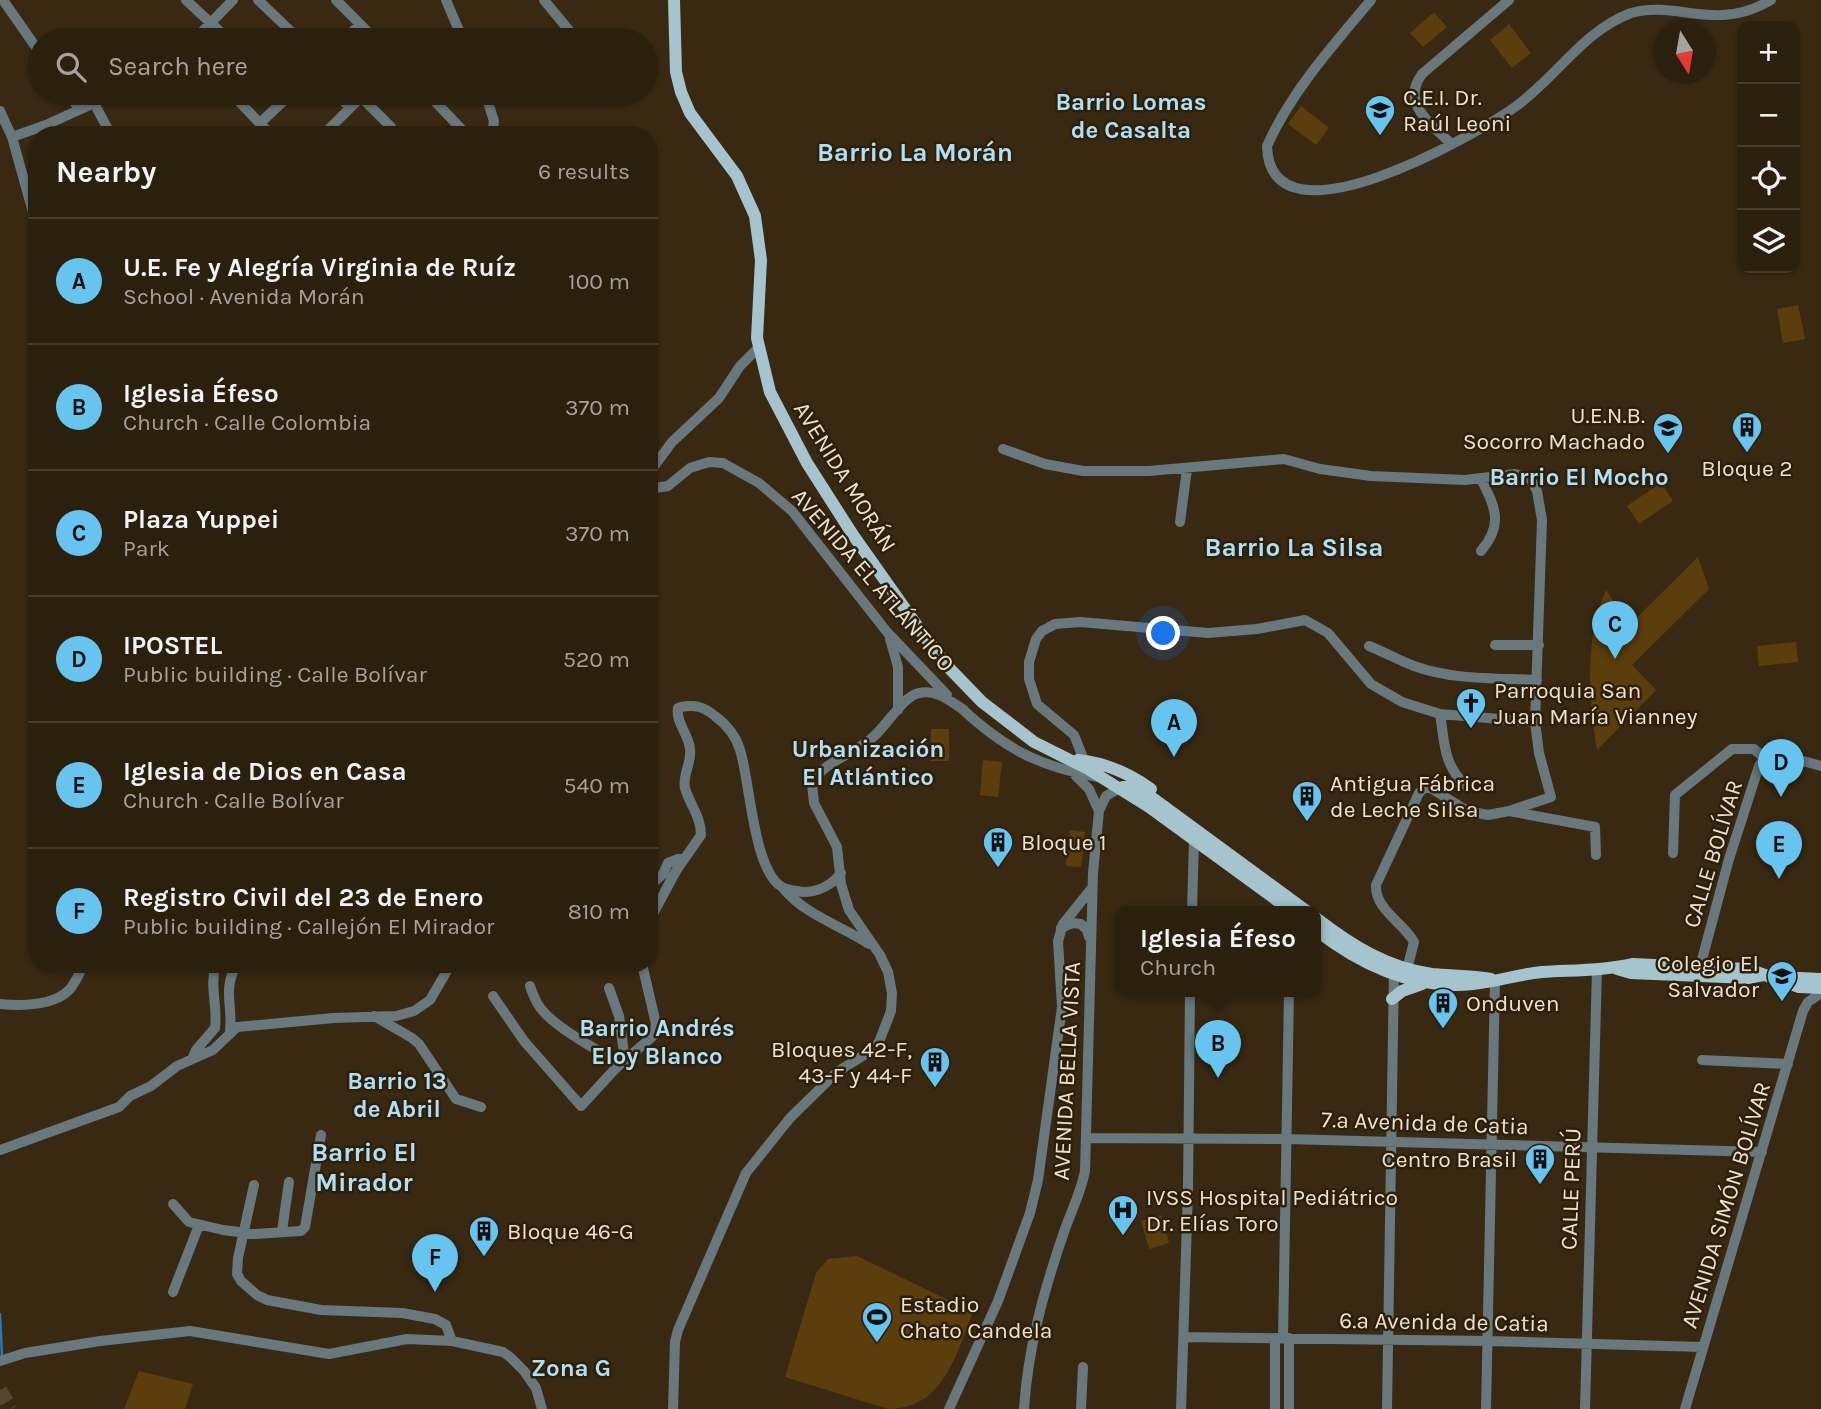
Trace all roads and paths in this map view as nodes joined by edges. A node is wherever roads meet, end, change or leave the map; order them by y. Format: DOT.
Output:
graph roads {
  1 [pos="2,0"];
  2 [pos="186,0"];
  3 [pos="233,0"];
  4 [pos="258,0"];
  5 [pos="335,0"];
  6 [pos="446,0"];
  7 [pos="544,0"];
  8 [pos="674,0"];
  9 [pos="1371,0"];
  10 [pos="1509,0"];
  11 [pos="1771,0"];
  12 [pos="210,22"];
  13 [pos="360,24"];
  14 [pos="205,28"];
  15 [pos="209,28"];
  16 [pos="216,28"];
  17 [pos="287,28"];
  18 [pos="356,28"];
  19 [pos="364,28"];
  20 [pos="458,28"];
  21 [pos="567,28"];
  22 [pos="28,36"];
  23 [pos="76,105"];
  24 [pos="89,105"];
  25 [pos="95,105"];
  26 [pos="243,105"];
  27 [pos="277,105"];
  28 [pos="348,105"];
  29 [pos="370,105"];
  30 [pos="438,105"];
  31 [pos="489,105"];
  32 [pos="350,107"];
  33 [pos="79,109"];
  34 [pos="0,111"];
  35 [pos="260,123"];
  36 [pos="54,126"];
  37 [pos="106,126"];
  38 [pos="263,126"];
  39 [pos="332,126"];
  40 [pos="384,126"];
  41 [pos="458,126"];
  42 [pos="492,126"];
  43 [pos="28,134"];
  44 [pos="12,137"];
  45 [pos="1451,144"];
  46 [pos="28,195"];
  47 [pos="758,348"];
  48 [pos="1003,449"];
  49 [pos="658,461"];
  50 [pos="1187,469"];
  51 [pos="1481,479"];
  52 [pos="658,488"];
  53 [pos="1180,523"];
  54 [pos="1481,551"];
  55 [pos="887,632"];
  56 [pos="1495,645"];
  57 [pos="1539,645"];
  58 [pos="1369,646"];
  59 [pos="1537,680"];
  60 [pos="964,710"];
  61 [pos="897,711"];
  62 [pos="1440,714"];
  63 [pos="1535,722"];
  64 [pos="1766,756"];
  65 [pos="1061,757"];
  66 [pos="1084,760"];
  67 [pos="1821,766"];
  68 [pos="1071,772"];
  69 [pos="1102,778"];
  70 [pos="1141,782"];
  71 [pos="1465,785"];
  72 [pos="1120,788"];
  73 [pos="1099,811"];
  74 [pos="1509,811"];
  75 [pos="1184,820"];
  76 [pos="1197,835"];
  77 [pos="1673,853"];
  78 [pos="1596,855"];
  79 [pos="684,859"];
  80 [pos="841,873"];
  81 [pos="658,878"];
  82 [pos="783,888"];
  83 [pos="1092,888"];
  84 [pos="658,905"];
  85 [pos="1192,906"];
  86 [pos="1294,906"];
  87 [pos="1321,923"];
  88 [pos="1061,928"];
  89 [pos="1321,934"];
  90 [pos="1321,939"];
  91 [pos="1331,941"];
  92 [pos="1092,946"];
  93 [pos="1345,946"];
  94 [pos="875,949"];
  95 [pos="1700,967"];
  96 [pos="1614,968"];
  97 [pos="1398,969"];
  98 [pos="1597,970"];
  99 [pos="79,973"];
  100 [pos="214,973"];
  101 [pos="232,973"];
  102 [pos="446,973"];
  103 [pos="645,973"];
  104 [pos="1763,975"];
  105 [pos="1821,979"];
  106 [pos="1495,980"];
  107 [pos="1432,983"];
  108 [pos="1793,985"];
  109 [pos="530,986"];
  110 [pos="609,988"];
  111 [pos="1821,991"];
  112 [pos="493,996"];
  113 [pos="1190,997"];
  114 [pos="1289,997"];
  115 [pos="1392,999"];
  116 [pos="0,1004"];
  117 [pos="1803,1011"];
  118 [pos="373,1016"];
  119 [pos="230,1031"];
  120 [pos="192,1059"];
  121 [pos="1702,1060"];
  122 [pos="623,1062"];
  123 [pos="1788,1064"];
  124 [pos="481,1107"];
  125 [pos="321,1135"];
  126 [pos="1086,1138"];
  127 [pos="1189,1139"];
  128 [pos="1286,1139"];
  129 [pos="1393,1142"];
  130 [pos="1491,1144"];
  131 [pos="1592,1147"];
  132 [pos="0,1150"];
  133 [pos="1762,1152"];
  134 [pos="289,1182"];
  135 [pos="254,1185"];
  136 [pos="173,1204"];
  137 [pos="199,1225"];
  138 [pos="282,1231"];
  139 [pos="243,1234"];
  140 [pos="173,1292"];
  141 [pos="1184,1338"];
  142 [pos="1283,1338"];
  143 [pos="1389,1340"];
  144 [pos="452,1341"];
  145 [pos="1488,1341"];
  146 [pos="1586,1343"];
  147 [pos="1703,1347"];
  148 [pos="0,1361"];
  149 [pos="1083,1367"];
  150 [pos="542,1409"];
  151 [pos="673,1409"];
  152 [pos="949,1409"];
  153 [pos="1024,1409"];
  154 [pos="1081,1409"];
  155 [pos="1181,1409"];
  156 [pos="1275,1409"];
  157 [pos="1289,1409"];
  158 [pos="1387,1409"];
  159 [pos="1486,1409"];
  160 [pos="1585,1409"];
  161 [pos="1685,1409"];
  1 -- 22 [label="street"];
  2 -- 12 [label="street"];
  3 -- 12 [label="street"];
  4 -- 17 [label="street"];
  5 -- 13 [label="street"];
  6 -- 20 [label="street"];
  7 -- 21 [label="street"];
  8 -- 47 [label="main road, AVENIDA MORÁN"];
  9 -- 45 [label="street"];
  10 -- 45 [label="street"];
  11 -- 45 [label="street"];
  12 -- 14 [label="street"];
  12 -- 15 [label="street"];
  12 -- 16 [label="street"];
  13 -- 18 [label="street"];
  13 -- 19 [label="street"];
  23 -- 33 [label="street"];
  24 -- 33 [label="street"];
  25 -- 37 [label="street"];
  26 -- 35 [label="street"];
  27 -- 35 [label="street"];
  28 -- 32 [label="street"];
  29 -- 40 [label="street"];
  30 -- 41 [label="street"];
  31 -- 42 [label="street"];
  32 -- 39 [label="street"];
  33 -- 36 [label="street"];
  34 -- 44 [label="street"];
  35 -- 38 [label="street"];
  43 -- 44 [label="street"];
  44 -- 46 [label="street"];
  47 -- 49 [label="street"];
  47 -- 65 [label="main road, AVENIDA MORÁN"];
  48 -- 50 [label="street"];
  50 -- 51 [label="street"];
  50 -- 53 [label="street"];
  51 -- 54 [label="street"];
  51 -- 57 [label="street"];
  52 -- 55 [label="street, AVENIDA EL ATLÁNTICO"];
  55 -- 60 [label="street, AVENIDA EL ATLÁNTICO"];
  55 -- 61 [label="street"];
  56 -- 57 [label="street"];
  57 -- 59 [label="street"];
  58 -- 59 [label="street"];
  59 -- 63 [label="street"];
  60 -- 61 [label="street"];
  60 -- 68 [label="street, AVENIDA EL ATLÁNTICO"];
  61 -- 80 [label="street"];
  62 -- 63 [label="street"];
  62 -- 66 [label="street"];
  62 -- 71 [label="street"];
  63 -- 74 [label="street"];
  64 -- 67 [label="street"];
  64 -- 77 [label="street"];
  64 -- 95 [label="street, CALLE BOLÍVAR"];
  65 -- 66 [label="main road, AVENIDA MORÁN"];
  65 -- 69 [label="main road, AVENIDA MORÁN"];
  66 -- 70 [label="main road, AVENIDA MORÁN"];
  68 -- 69 [label="street, AVENIDA EL ATLÁNTICO"];
  68 -- 73 [label="street"];
  69 -- 70 [label="main road"];
  69 -- 72 [label="main road, AVENIDA MORÁN"];
  70 -- 75 [label="main road, AVENIDA MORÁN"];
  72 -- 73 [label="street"];
  72 -- 75 [label="main road"];
  72 -- 76 [label="main road"];
  73 -- 83 [label="street, AVENIDA BELLA VISTA"];
  74 -- 78 [label="street"];
  74 -- 97 [label="street"];
  75 -- 76 [label="main road"];
  76 -- 85 [label="street"];
  76 -- 86 [label="main road"];
  79 -- 81 [label="street"];
  79 -- 82 [label="street"];
  79 -- 84 [label="street"];
  80 -- 82 [label="street"];
  80 -- 94 [label="street"];
  82 -- 94 [label="street"];
  83 -- 88 [label="street"];
  83 -- 92 [label="street, AVENIDA BELLA VISTA"];
  87 -- 93 [label="main road"];
  88 -- 92 [label="street"];
  88 -- 152 [label="street"];
  89 -- 91 [label="main road"];
  90 -- 91 [label="main road"];
  91 -- 93 [label="main road"];
  92 -- 126 [label="street, AVENIDA BELLA VISTA"];
  93 -- 97 [label="main road"];
  94 -- 151 [label="street"];
  95 -- 96 [label="main road"];
  95 -- 104 [label="main road"];
  96 -- 98 [label="main road"];
  96 -- 104 [label="main road"];
  97 -- 106 [label="main road"];
  97 -- 107 [label="main road"];
  97 -- 115 [label="street"];
  98 -- 106 [label="main road"];
  98 -- 131 [label="street, CALLE PERÚ"];
  99 -- 116 [label="street"];
  100 -- 120 [label="street"];
  101 -- 119 [label="street"];
  102 -- 118 [label="street"];
  103 -- 122 [label="street"];
  104 -- 108 [label="main road"];
  105 -- 108 [label="main road"];
  106 -- 107 [label="main road"];
  106 -- 130 [label="street"];
  107 -- 115 [label="main road"];
  108 -- 111 [label="main road"];
  108 -- 117 [label="street, AVENIDA SIMÓN BOLÍVAR"];
  109 -- 122 [label="street"];
  110 -- 122 [label="street"];
  111 -- 117 [label="street, AVENIDA SIMÓN BOLÍVAR"];
  112 -- 122 [label="street"];
  113 -- 127 [label="street"];
  114 -- 128 [label="street"];
  115 -- 129 [label="street"];
  117 -- 123 [label="street, AVENIDA SIMÓN BOLÍVAR"];
  118 -- 119 [label="street"];
  118 -- 124 [label="street"];
  119 -- 120 [label="street"];
  120 -- 132 [label="street"];
  121 -- 123 [label="street"];
  123 -- 133 [label="street, AVENIDA SIMÓN BOLÍVAR"];
  125 -- 138 [label="street"];
  126 -- 127 [label="street, 7.ª Avenida de Catia"];
  126 -- 153 [label="street, AVENIDA BELLA VISTA"];
  127 -- 128 [label="street, 7.ª Avenida de Catia"];
  127 -- 141 [label="street"];
  128 -- 129 [label="street, 7.ª Avenida de Catia"];
  128 -- 142 [label="street"];
  129 -- 130 [label="street, 7.ª Avenida de Catia"];
  129 -- 143 [label="street"];
  130 -- 131 [label="street, 7.ª Avenida de Catia"];
  130 -- 145 [label="street"];
  131 -- 133 [label="street, 7.ª Avenida de Catia"];
  131 -- 146 [label="street, CALLE PERÚ"];
  133 -- 147 [label="street, AVENIDA SIMÓN BOLÍVAR"];
  134 -- 138 [label="street"];
  135 -- 139 [label="street"];
  136 -- 137 [label="street"];
  137 -- 139 [label="street"];
  137 -- 140 [label="street"];
  138 -- 139 [label="street"];
  139 -- 144 [label="street"];
  141 -- 142 [label="street, 6.ª Avenida de Catia"];
  141 -- 155 [label="street"];
  142 -- 143 [label="street, 6.ª Avenida de Catia"];
  142 -- 156 [label="street"];
  142 -- 157 [label="street"];
  143 -- 145 [label="street, 6.ª Avenida de Catia"];
  143 -- 158 [label="street"];
  144 -- 148 [label="street"];
  144 -- 150 [label="street"];
  145 -- 146 [label="street, 6.ª Avenida de Catia"];
  145 -- 159 [label="street"];
  146 -- 147 [label="street, 6.ª Avenida de Catia"];
  146 -- 160 [label="street, CALLE PERÚ"];
  147 -- 161 [label="street, AVENIDA SIMÓN BOLÍVAR"];
  149 -- 154 [label="street"];
}
